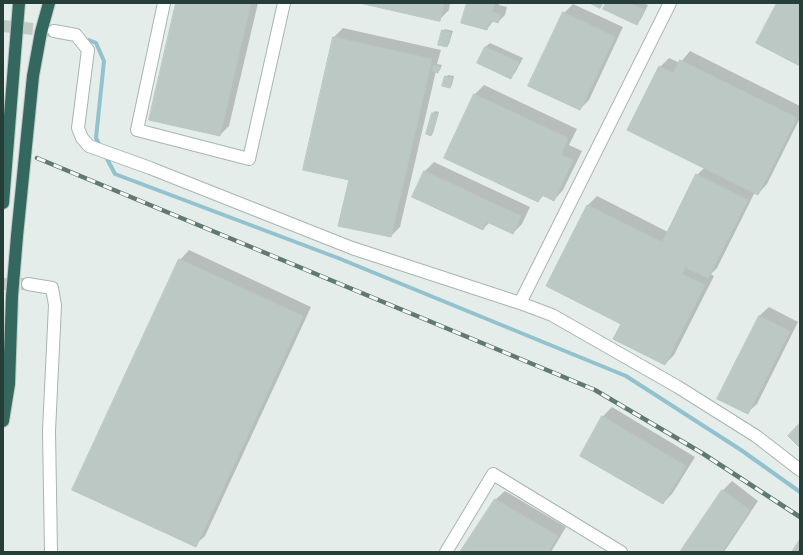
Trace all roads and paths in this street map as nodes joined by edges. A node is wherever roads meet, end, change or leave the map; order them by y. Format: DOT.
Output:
graph roads {
  1 [pos="19,3"];
  2 [pos="49,3"];
  3 [pos="164,3"];
  4 [pos="284,3"];
  5 [pos="670,3"];
  6 [pos="54,31"];
  7 [pos="3,203"];
  8 [pos="28,284"];
  9 [pos="520,303"];
  10 [pos="3,421"];
  11 [pos="800,470"];
  12 [pos="51,552"];
  13 [pos="446,552"];
  14 [pos="621,552"];
  1 -- 7 [label="highway"];
  2 -- 10 [label="highway"];
  3 -- 4 [label="street"];
  5 -- 9 [label="street"];
  6 -- 9 [label="street"];
  8 -- 12 [label="street"];
  9 -- 11 [label="street"];
  13 -- 14 [label="street"];
}
